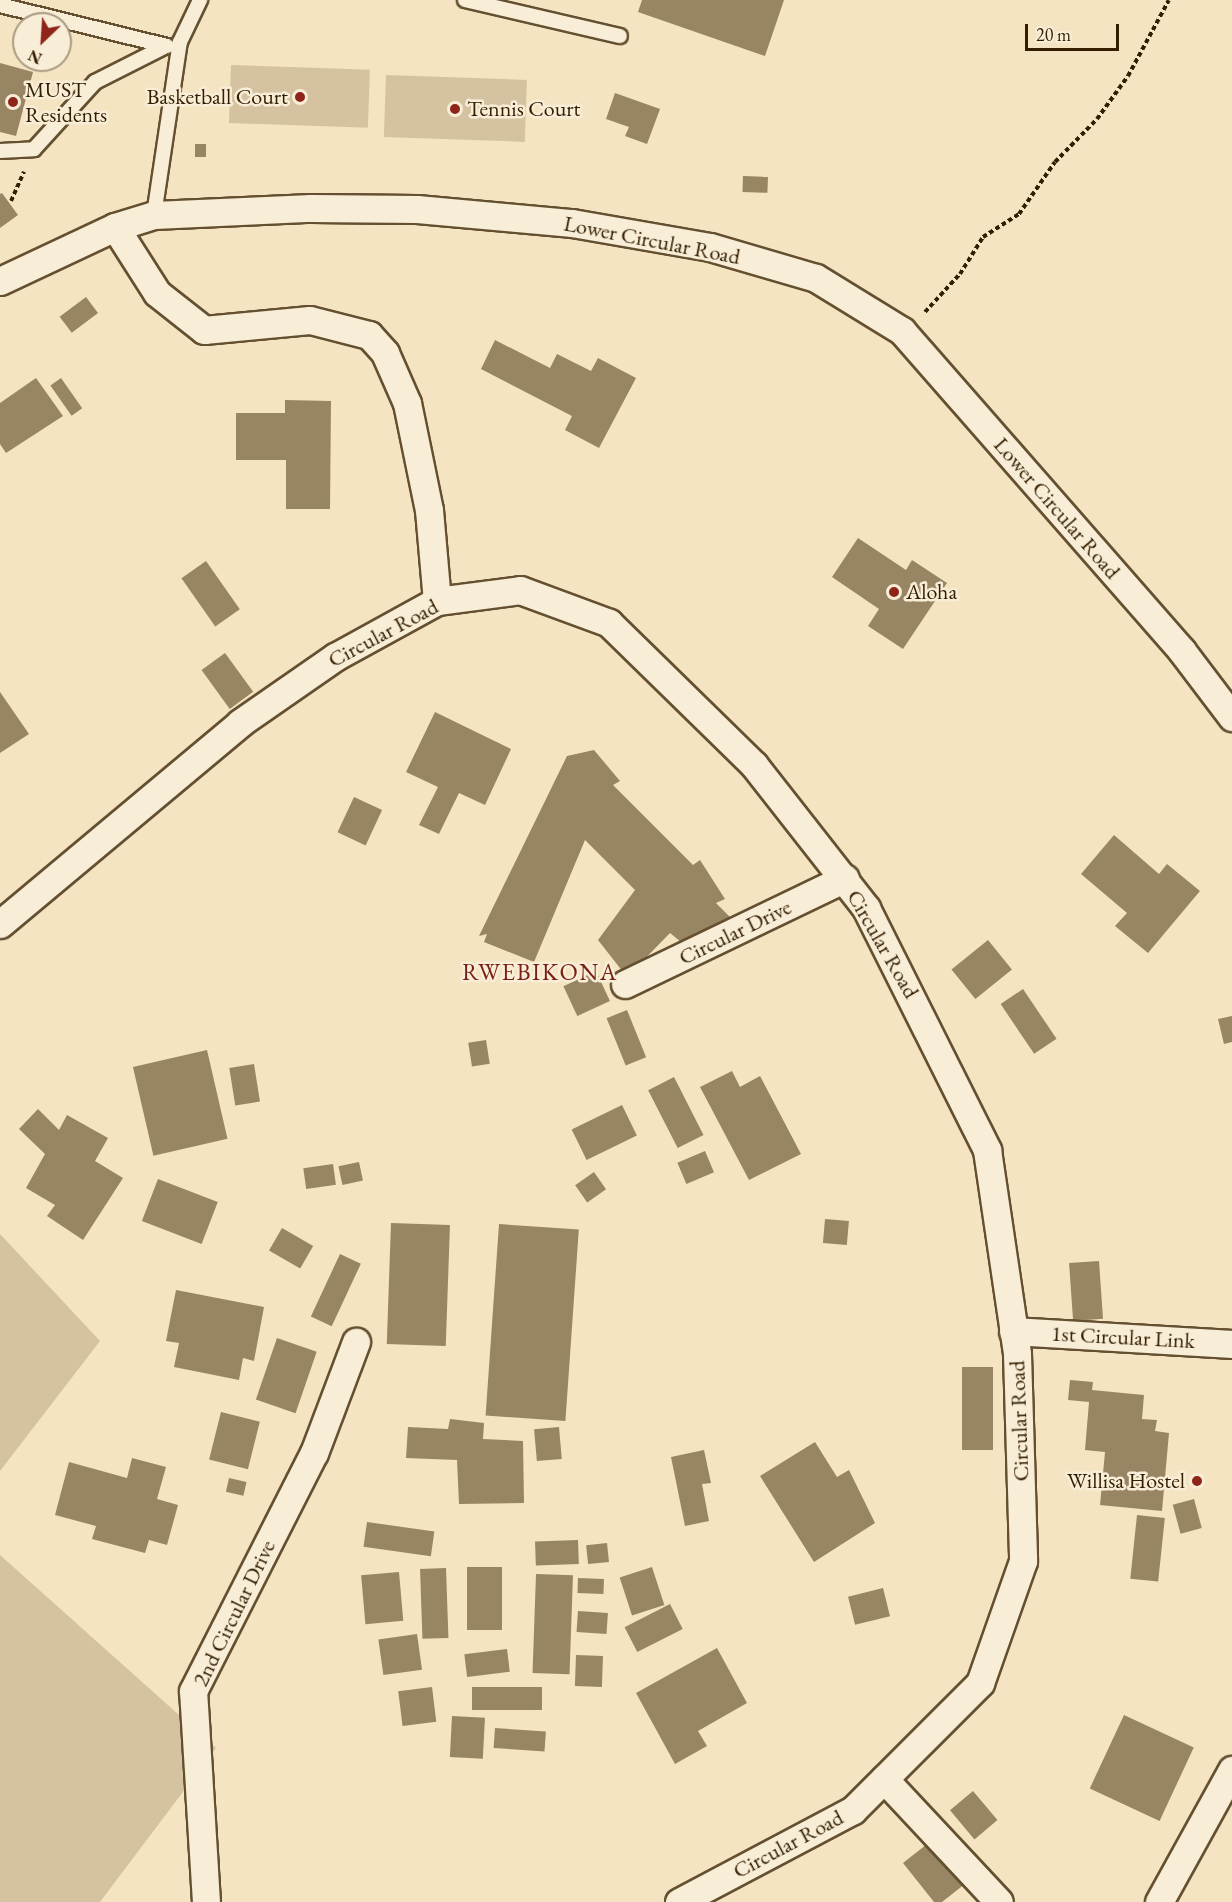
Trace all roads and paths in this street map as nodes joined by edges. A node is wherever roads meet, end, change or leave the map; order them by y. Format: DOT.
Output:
graph roads {
  1 [pos="200,0"];
  2 [pos="465,0"];
  3 [pos="1169,0"];
  4 [pos="0,5"];
  5 [pos="620,36"];
  6 [pos="180,42"];
  7 [pos="164,47"];
  8 [pos="0,151"];
  9 [pos="154,215"];
  10 [pos="115,226"];
  11 [pos="0,281"];
  12 [pos="902,331"];
  13 [pos="437,601"];
  14 [pos="1232,717"];
  15 [pos="845,878"];
  16 [pos="0,924"];
  17 [pos="625,984"];
  18 [pos="1013,1331"];
  19 [pos="356,1342"];
  20 [pos="1232,1344"];
  21 [pos="1232,1770"];
  22 [pos="884,1779"];
  23 [pos="206,1902"];
  24 [pos="679,1902"];
  25 [pos="999,1902"];
  26 [pos="1159,1902"];
  1 -- 6 [label="lane"];
  2 -- 5 [label="lane"];
  3 -- 12 [label="path"];
  4 -- 7 [label="lane"];
  6 -- 7 [label="lane"];
  6 -- 9 [label="lane"];
  7 -- 8 [label="lane"];
  9 -- 10 [label="street, Lower Circular Road"];
  9 -- 12 [label="street, Lower Circular Road"];
  10 -- 11 [label="street, Lower Circular Road"];
  10 -- 13 [label="street"];
  12 -- 14 [label="street, Lower Circular Road"];
  13 -- 15 [label="street, Circular Road"];
  13 -- 16 [label="street, Circular Road"];
  15 -- 17 [label="street, Circular Drive"];
  15 -- 18 [label="street, Circular Road"];
  18 -- 20 [label="street, 1st Circular Link"];
  18 -- 22 [label="street, Circular Road"];
  19 -- 23 [label="street, 2nd Circular Drive"];
  21 -- 26 [label="street"];
  22 -- 24 [label="street, Circular Road"];
  22 -- 25 [label="street"];
}
